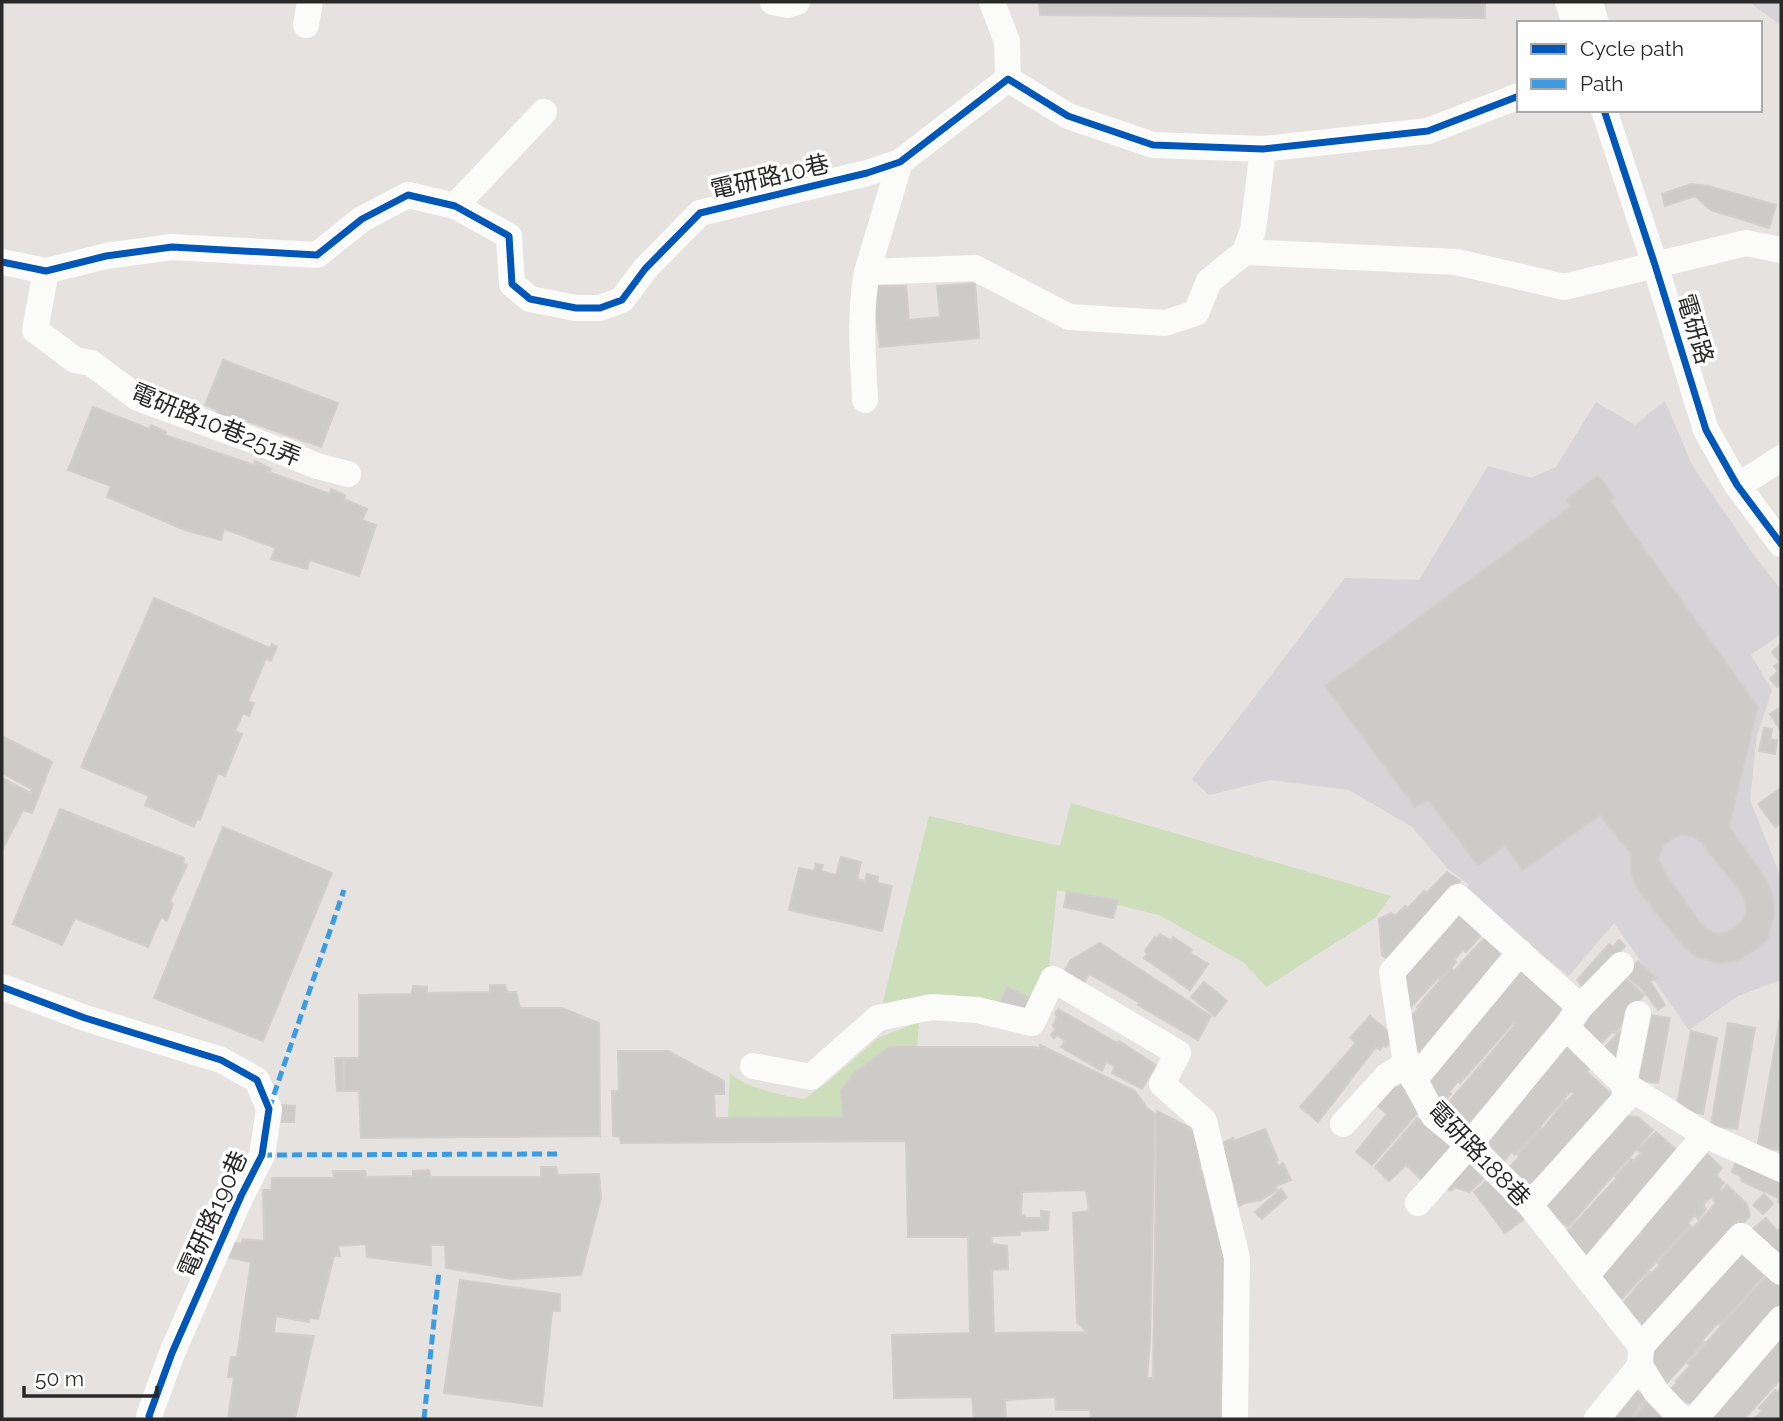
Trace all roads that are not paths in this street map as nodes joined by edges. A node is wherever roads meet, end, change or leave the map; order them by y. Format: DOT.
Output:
graph roads {
  1 [pos="773,2"];
  2 [pos="797,2"];
  3 [pos="992,2"];
  4 [pos="1568,2"];
  5 [pos="1590,2"];
  6 [pos="1574,21"];
  7 [pos="1595,21"];
  8 [pos="1008,79"];
  9 [pos="1517,97"];
  10 [pos="544,112"];
  11 [pos="1605,112"];
  12 [pos="1622,112"];
  13 [pos="1263,149"];
  14 [pos="900,162"];
  15 [pos="455,206"];
  16 [pos="1781,250"];
  17 [pos="1245,252"];
  18 [pos="2,262"];
  19 [pos="1661,264"];
  20 [pos="46,271"];
  21 [pos="867,272"];
  22 [pos="864,400"];
  23 [pos="1781,458"];
  24 [pos="348,474"];
  25 [pos="1752,477"];
  26 [pos="1781,516"];
  27 [pos="1781,544"];
  28 [pos="1520,952"];
  29 [pos="1621,965"];
  30 [pos="2,987"];
  31 [pos="1638,1014"];
  32 [pos="1573,1017"];
  33 [pos="753,1066"];
  34 [pos="1410,1072"];
  35 [pos="1625,1084"];
  36 [pos="1343,1124"];
  37 [pos="1705,1135"];
  38 [pos="1469,1145"];
  39 [pos="1781,1169"];
  40 [pos="1418,1203"];
  41 [pos="1530,1205"];
  42 [pos="1781,1272"];
  43 [pos="1586,1276"];
  44 [pos="1781,1319"];
  45 [pos="1641,1356"];
  46 [pos="150,1419"];
  47 [pos="1235,1419"];
  48 [pos="1597,1419"];
  49 [pos="1682,1419"];
  50 [pos="1695,1419"];
  1 -- 2 [label="street"];
  3 -- 8 [label="street"];
  4 -- 6 [label="street"];
  5 -- 7 [label="street"];
  8 -- 13 [label="street"];
  8 -- 14 [label="street, 電研路10巷"];
  9 -- 13 [label="street"];
  10 -- 15 [label="street"];
  11 -- 19 [label="street, 電研路"];
  12 -- 19 [label="street, 電研路"];
  13 -- 17 [label="street"];
  14 -- 15 [label="street, 電研路10巷"];
  14 -- 21 [label="street"];
  15 -- 20 [label="street, 電研路10巷"];
  16 -- 19 [label="street"];
  17 -- 19 [label="street"];
  17 -- 21 [label="street"];
  18 -- 20 [label="street, 電研路10巷"];
  19 -- 25 [label="street, 電研路"];
  19 -- 27 [label="street, 電研路"];
  20 -- 24 [label="street, 電研路10巷251弄"];
  21 -- 22 [label="street"];
  23 -- 25 [label="street"];
  25 -- 26 [label="street, 電研路"];
  28 -- 32 [label="street, 電研路188巷"];
  28 -- 34 [label="street"];
  28 -- 34 [label="street, 電研路188巷"];
  29 -- 32 [label="street"];
  30 -- 46 [label="street, 電研路190巷"];
  31 -- 35 [label="street"];
  32 -- 35 [label="street, 電研路188巷"];
  32 -- 38 [label="street"];
  33 -- 47 [label="street"];
  34 -- 36 [label="street"];
  34 -- 38 [label="street, 電研路188巷"];
  35 -- 37 [label="street, 電研路188巷"];
  35 -- 41 [label="street"];
  37 -- 39 [label="street, 電研路188巷"];
  37 -- 43 [label="street"];
  38 -- 40 [label="street"];
  38 -- 41 [label="street, 電研路188巷"];
  41 -- 43 [label="street, 電研路188巷"];
  42 -- 45 [label="street"];
  43 -- 45 [label="street, 電研路188巷"];
  44 -- 50 [label="street"];
  45 -- 48 [label="street"];
  45 -- 49 [label="street, 電研路188巷"];
}
